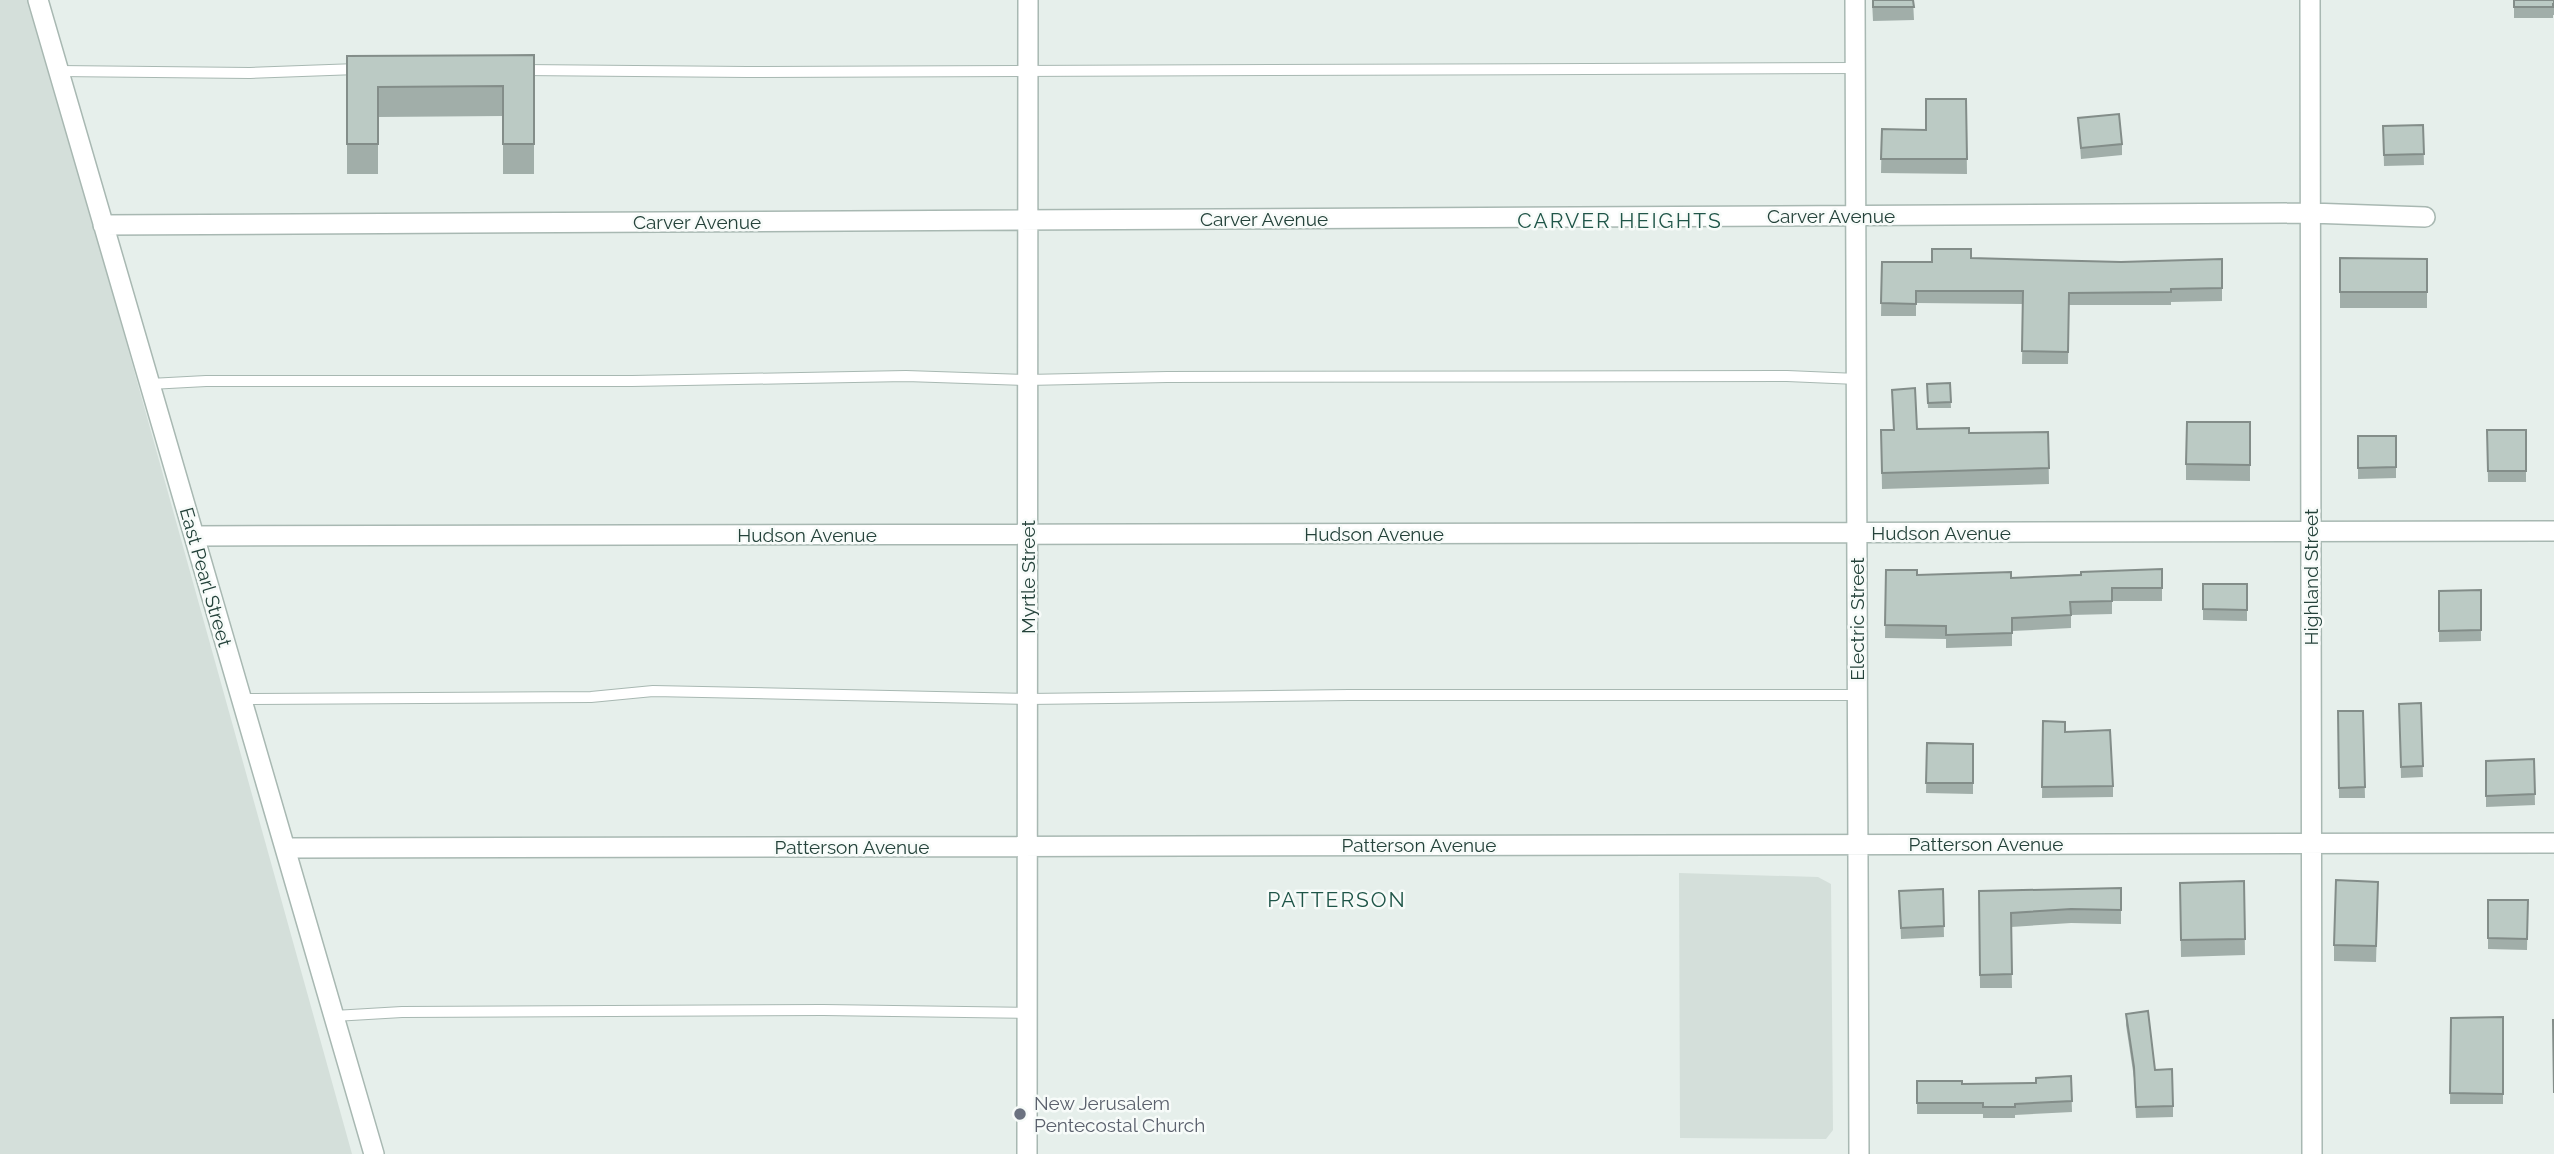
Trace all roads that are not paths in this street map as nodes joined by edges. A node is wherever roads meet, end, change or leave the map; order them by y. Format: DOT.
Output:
graph roads {
  1 [pos="37,0"];
  2 [pos="1028,0"];
  3 [pos="1855,0"];
  4 [pos="2310,0"];
  5 [pos="1856,68"];
  6 [pos="367,69"];
  7 [pos="517,70"];
  8 [pos="58,71"];
  9 [pos="1027,71"];
  10 [pos="2310,213"];
  11 [pos="1856,216"];
  12 [pos="2425,217"];
  13 [pos="1027,220"];
  14 [pos="103,225"];
  15 [pos="1857,379"];
  16 [pos="1027,380"];
  17 [pos="149,384"];
  18 [pos="2554,531"];
  19 [pos="2311,532"];
  20 [pos="1857,533"];
  21 [pos="1028,534"];
  22 [pos="194,536"];
  23 [pos="1858,695"];
  24 [pos="242,699"];
  25 [pos="1028,699"];
  26 [pos="2554,843"];
  27 [pos="1858,844"];
  28 [pos="2311,844"];
  29 [pos="1027,846"];
  30 [pos="285,848"];
  31 [pos="1027,1013"];
  32 [pos="334,1016"];
  33 [pos="374,1154"];
  34 [pos="1027,1154"];
  35 [pos="1859,1154"];
  36 [pos="2312,1154"];
  1 -- 8 [label="street, East Pearl Street"];
  2 -- 9 [label="street, Myrtle Street"];
  3 -- 5 [label="street, Electric Street"];
  4 -- 10 [label="street, Highland Street"];
  5 -- 9 [label="lane"];
  5 -- 11 [label="street, Electric Street"];
  6 -- 8 [label="lane"];
  7 -- 9 [label="lane"];
  8 -- 14 [label="street, East Pearl Street"];
  9 -- 13 [label="street, Myrtle Street"];
  10 -- 11 [label="street, Carver Avenue"];
  10 -- 12 [label="street, Carver Avenue"];
  10 -- 19 [label="street, Highland Street"];
  11 -- 13 [label="street, Carver Avenue"];
  11 -- 15 [label="street, Electric Street"];
  13 -- 14 [label="street, Carver Avenue"];
  13 -- 16 [label="street, Myrtle Street"];
  14 -- 17 [label="street, East Pearl Street"];
  15 -- 16 [label="lane"];
  15 -- 20 [label="street, Electric Street"];
  16 -- 17 [label="lane"];
  16 -- 21 [label="street, Myrtle Street"];
  17 -- 22 [label="street, East Pearl Street"];
  18 -- 19 [label="street, Hudson Avenue"];
  19 -- 20 [label="street, Hudson Avenue"];
  19 -- 28 [label="street, Highland Street"];
  20 -- 21 [label="street, Hudson Avenue"];
  20 -- 23 [label="street, Electric Street"];
  21 -- 22 [label="street, Hudson Avenue"];
  21 -- 25 [label="street, Myrtle Street"];
  22 -- 24 [label="street, East Pearl Street"];
  23 -- 25 [label="lane"];
  23 -- 27 [label="street, Electric Street"];
  24 -- 25 [label="lane"];
  24 -- 30 [label="street, East Pearl Street"];
  25 -- 29 [label="street, Myrtle Street"];
  26 -- 28 [label="street, Patterson Avenue"];
  27 -- 28 [label="street, Patterson Avenue"];
  27 -- 29 [label="street, Patterson Avenue"];
  27 -- 35 [label="street, Electric Street"];
  28 -- 36 [label="street, Highland Street"];
  29 -- 30 [label="street, Patterson Avenue"];
  29 -- 31 [label="street, Myrtle Street"];
  30 -- 32 [label="street, East Pearl Street"];
  31 -- 32 [label="lane"];
  31 -- 34 [label="street, Myrtle Street"];
  32 -- 33 [label="street, East Pearl Street"];
}
